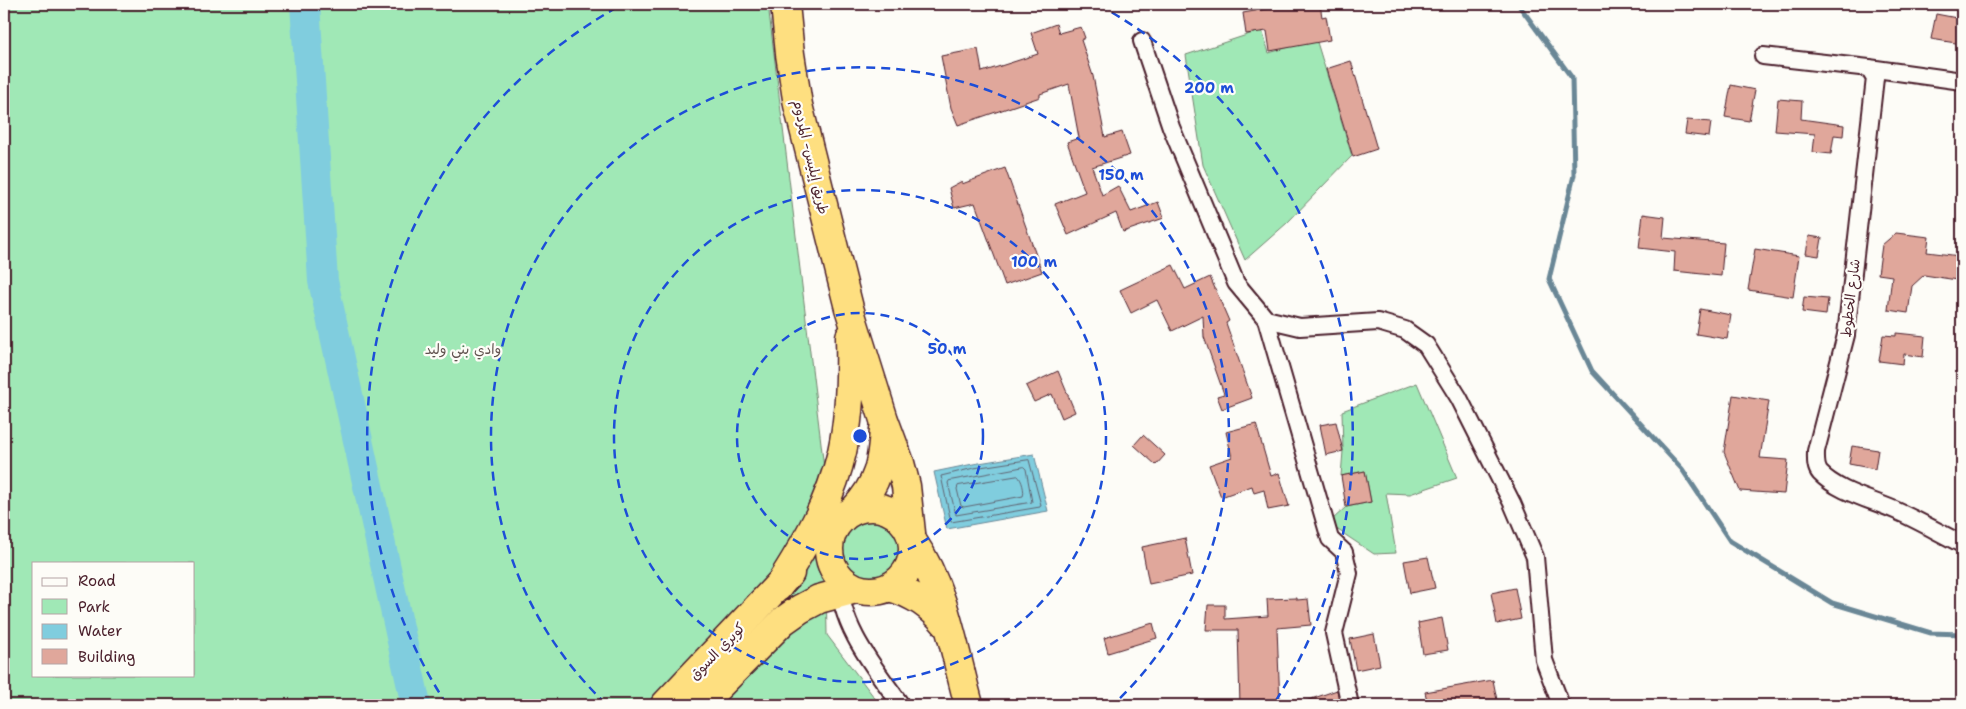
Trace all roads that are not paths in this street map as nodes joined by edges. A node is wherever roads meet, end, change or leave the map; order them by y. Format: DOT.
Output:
graph roads {
  1 [pos="785,4"];
  2 [pos="1142,41"];
  3 [pos="1763,56"];
  4 [pos="1869,68"];
  5 [pos="1962,81"];
  6 [pos="849,308"];
  7 [pos="1266,319"];
  8 [pos="884,420"];
  9 [pos="844,518"];
  10 [pos="912,537"];
  11 [pos="1962,544"];
  12 [pos="845,586"];
  13 [pos="778,587"];
  14 [pos="890,587"];
  15 [pos="947,625"];
  16 [pos="759,626"];
  17 [pos="664,705"];
  18 [pos="700,705"];
  19 [pos="901,705"];
  20 [pos="969,705"];
  21 [pos="1350,705"];
  22 [pos="1561,705"];
  1 -- 6 [label="highway, طريق إيليس- المردوم"];
  2 -- 7 [label="street"];
  3 -- 4 [label="street"];
  4 -- 5 [label="street"];
  4 -- 11 [label="street, شارع الخطوط"];
  6 -- 8 [label="highway"];
  6 -- 13 [label="highway"];
  7 -- 21 [label="street"];
  7 -- 22 [label="street"];
  8 -- 9 [label="highway"];
  8 -- 10 [label="highway"];
  9 -- 10 [label="highway"];
  9 -- 12 [label="highway"];
  9 -- 13 [label="highway"];
  10 -- 14 [label="highway"];
  10 -- 15 [label="highway"];
  12 -- 14 [label="highway"];
  12 -- 16 [label="highway"];
  12 -- 19 [label="street"];
  13 -- 16 [label="highway"];
  14 -- 15 [label="highway"];
  15 -- 20 [label="highway"];
  16 -- 17 [label="highway, كوبري السوق"];
  16 -- 18 [label="highway, كوبري السوق"];
}
